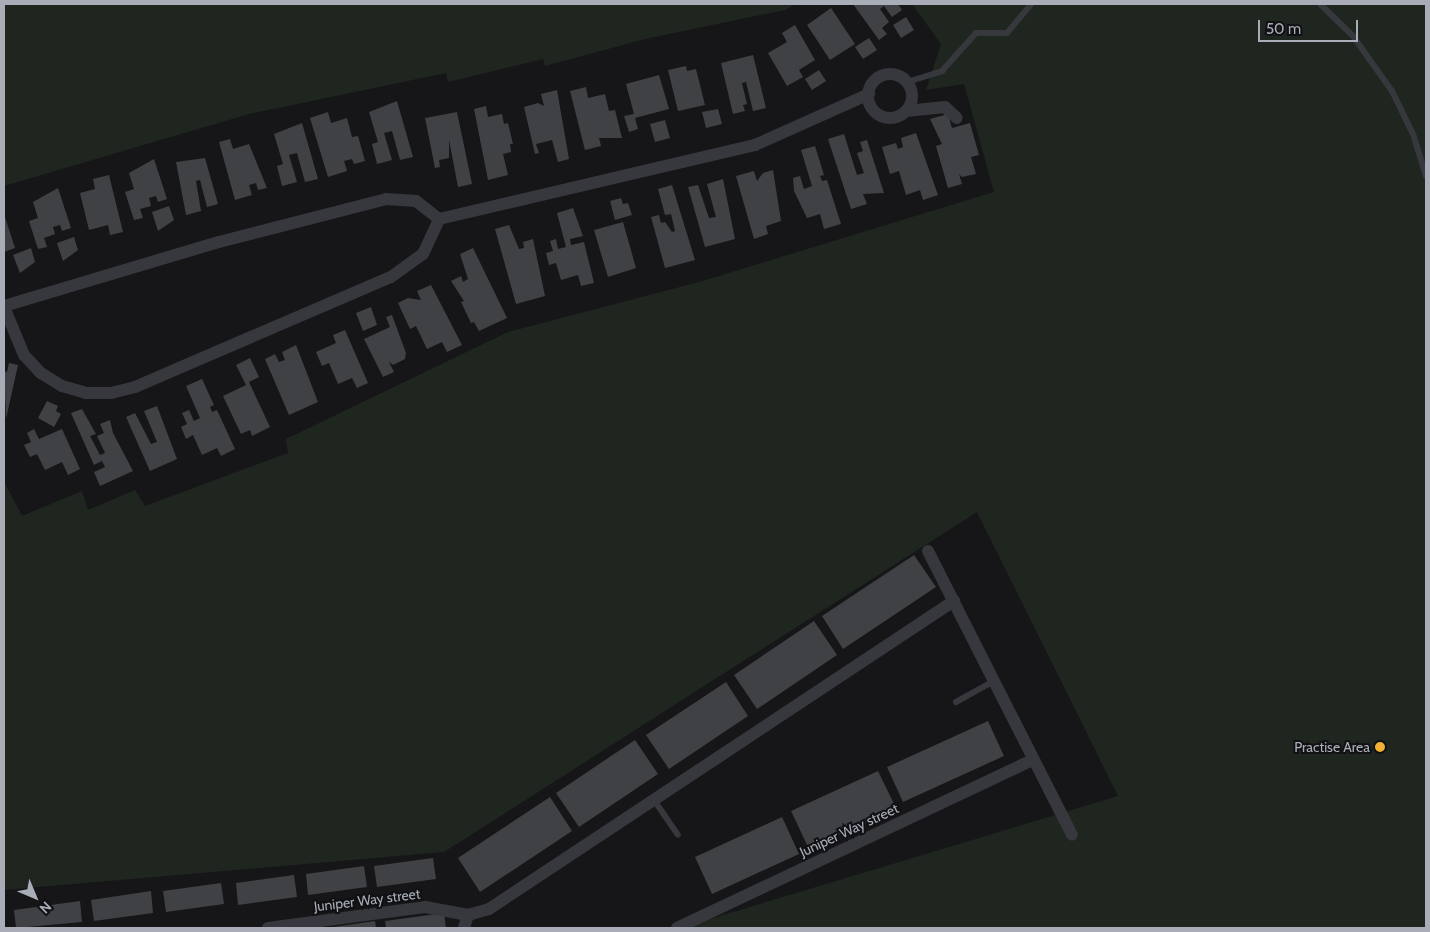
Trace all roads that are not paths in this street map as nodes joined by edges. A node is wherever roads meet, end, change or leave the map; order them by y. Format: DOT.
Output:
graph roads {
  1 [pos="1031,4"];
  2 [pos="1320,4"];
  3 [pos="907,82"];
  4 [pos="868,94"];
  5 [pos="906,111"];
  6 [pos="957,118"];
  7 [pos="1426,176"];
  8 [pos="439,219"];
  9 [pos="4,307"];
  10 [pos="928,551"];
  11 [pos="954,602"];
  12 [pos="994,681"];
  13 [pos="956,702"];
  14 [pos="1034,760"];
  15 [pos="654,800"];
  16 [pos="1072,835"];
  17 [pos="678,836"];
  18 [pos="468,914"];
  19 [pos="268,928"];
  20 [pos="464,928"];
  21 [pos="677,928"];
  1 -- 3 [label="lane"];
  2 -- 7 [label="lane"];
  3 -- 4 [label="street"];
  3 -- 5 [label="street"];
  4 -- 5 [label="street"];
  4 -- 8 [label="street"];
  5 -- 6 [label="street"];
  8 -- 9 [label="street"];
  8 -- 9 [label="street"];
  10 -- 11 [label="street"];
  11 -- 12 [label="street"];
  11 -- 15 [label="street, Juniper Way street"];
  12 -- 13 [label="lane"];
  12 -- 14 [label="street"];
  14 -- 16 [label="street"];
  14 -- 21 [label="street, Juniper Way street"];
  15 -- 17 [label="lane"];
  15 -- 18 [label="street, Juniper Way street"];
  18 -- 19 [label="street, Juniper Way street"];
  18 -- 20 [label="street"];
}
